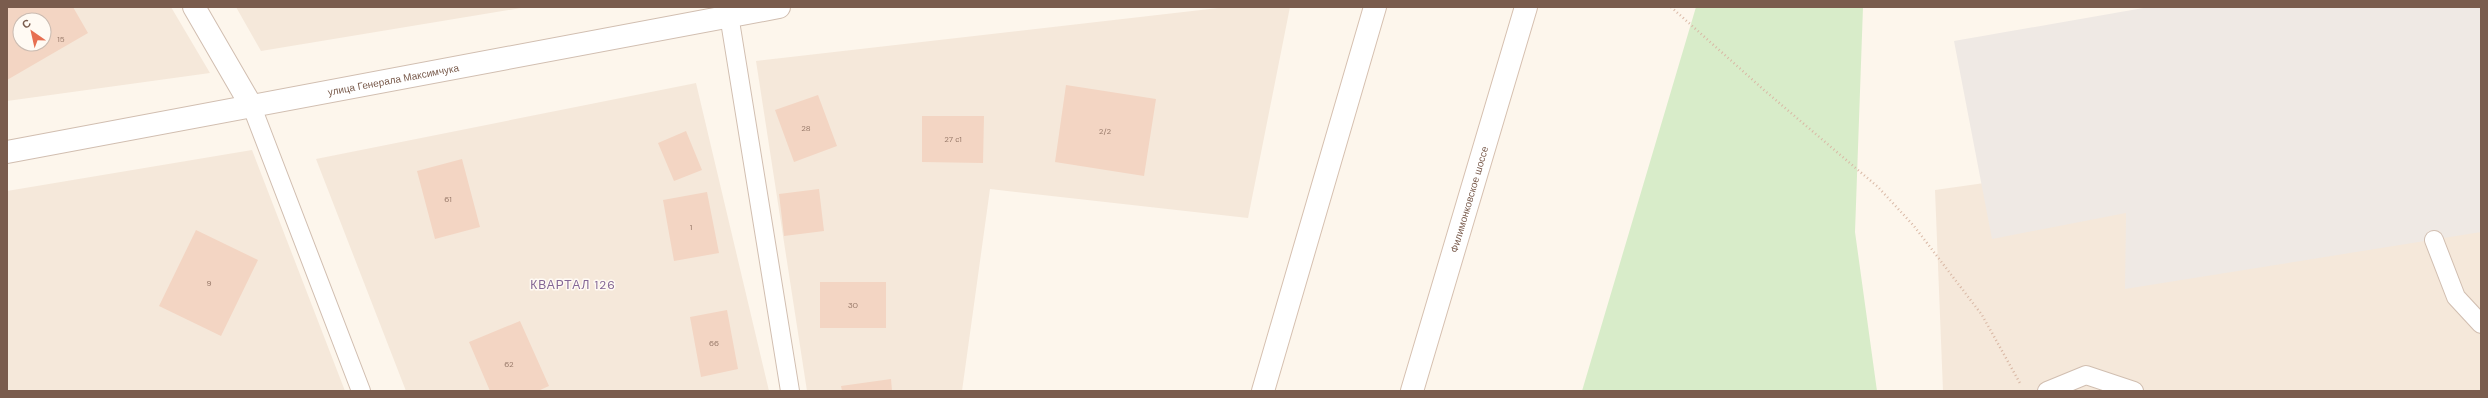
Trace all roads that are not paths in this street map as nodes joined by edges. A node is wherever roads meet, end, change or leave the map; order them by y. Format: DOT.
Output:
graph roads {
  1 [pos="194,7"];
  2 [pos="779,7"];
  3 [pos="1375,7"];
  4 [pos="1526,7"];
  5 [pos="729,15"];
  6 [pos="252,107"];
  7 [pos="7,152"];
  8 [pos="2434,240"];
  9 [pos="2481,324"];
  10 [pos="361,391"];
  11 [pos="790,391"];
  12 [pos="1263,391"];
  13 [pos="1412,391"];
  14 [pos="2047,391"];
  15 [pos="2134,391"];
  1 -- 6 [label="street"];
  2 -- 5 [label="street, улица Генерала Максимчука"];
  3 -- 12 [label="street"];
  4 -- 13 [label="street, Филимонковское шоссе"];
  5 -- 6 [label="street, улица Генерала Максимчука"];
  5 -- 11 [label="lane"];
  6 -- 7 [label="street, улица Генерала Максимчука"];
  6 -- 10 [label="lane"];
  8 -- 9 [label="lane"];
  14 -- 15 [label="lane"];
}
